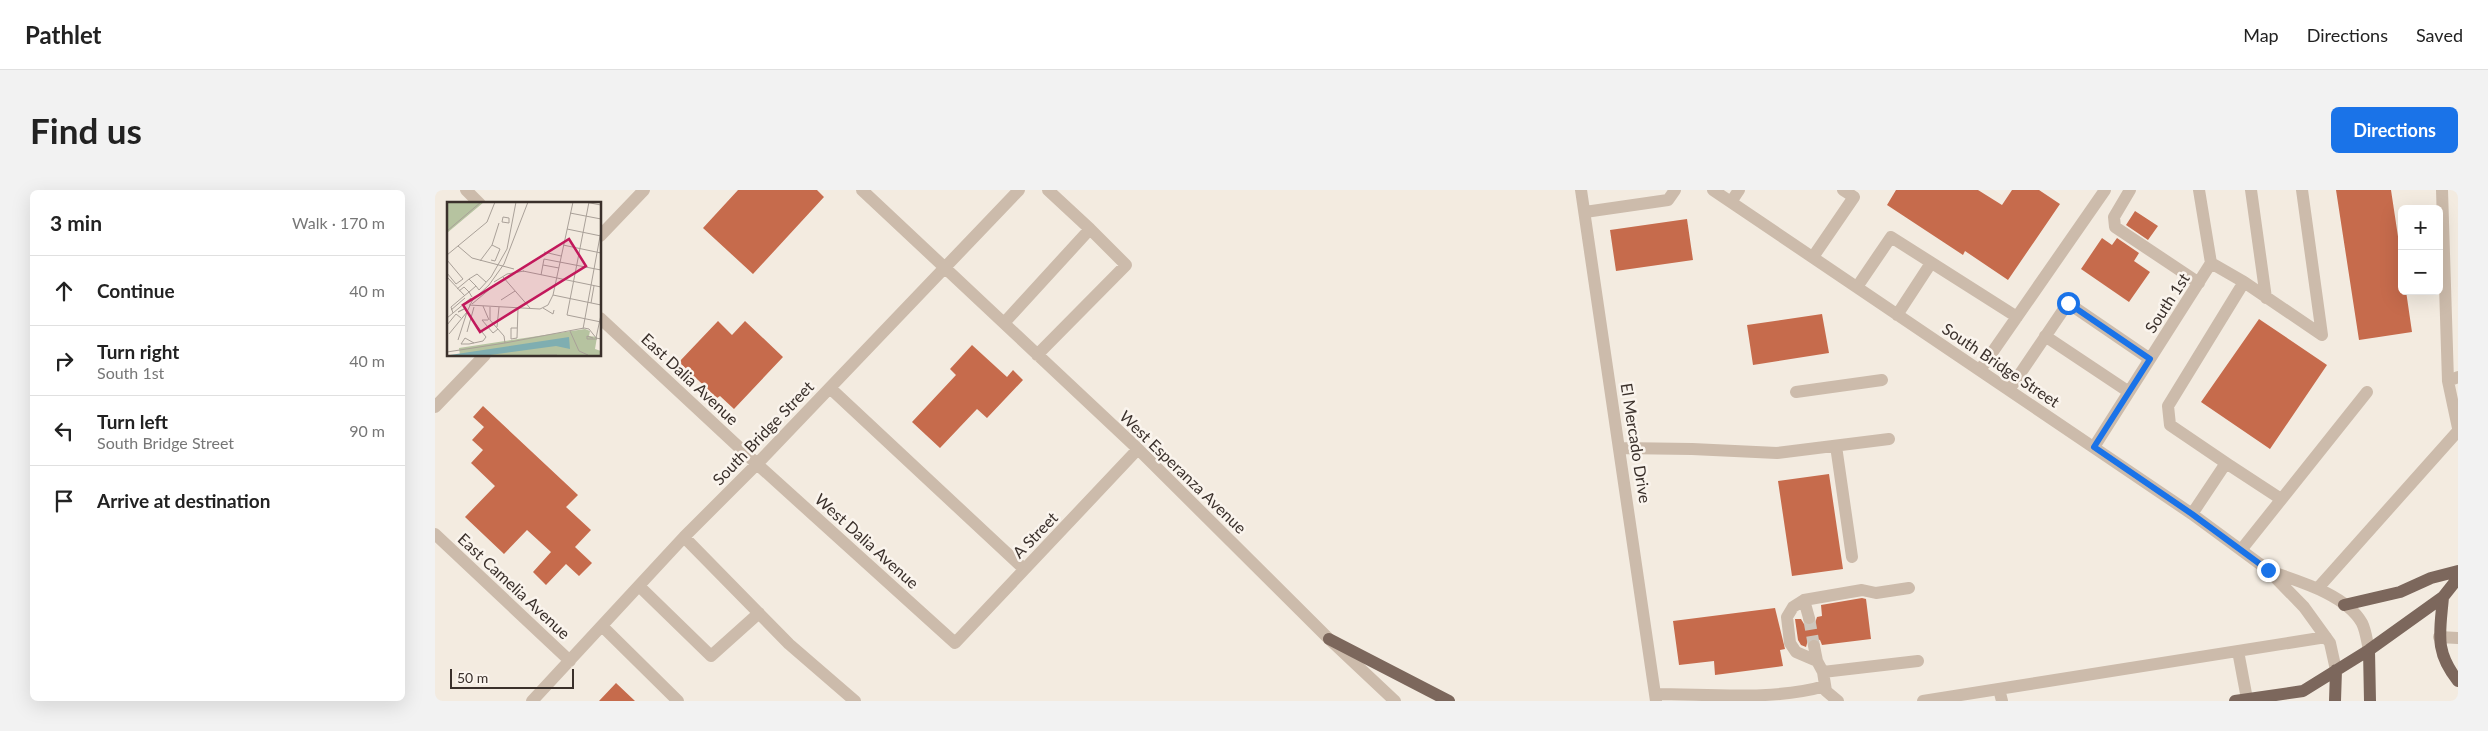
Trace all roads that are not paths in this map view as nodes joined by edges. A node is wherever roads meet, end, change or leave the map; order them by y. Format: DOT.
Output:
graph roads {
  1 [pos="465,190"];
  2 [pos="644,190"];
  3 [pos="862,190"];
  4 [pos="1019,190"];
  5 [pos="1048,190"];
  6 [pos="1581,190"];
  7 [pos="1675,190"];
  8 [pos="1713,190"];
  9 [pos="1739,190"];
  10 [pos="1843,190"];
  11 [pos="2105,190"];
  12 [pos="2130,190"];
  13 [pos="2199,190"];
  14 [pos="2251,190"];
  15 [pos="2302,190"];
  16 [pos="2442,190"];
  17 [pos="478,202"];
  18 [pos="1731,202"];
  19 [pos="1585,212"];
  20 [pos="1090,229"];
  21 [pos="601,235"];
  22 [pos="1813,257"];
  23 [pos="1931,263"];
  24 [pos="2211,263"];
  25 [pos="946,269"];
  26 [pos="2244,282"];
  27 [pos="2199,283"];
  28 [pos="1857,287"];
  29 [pos="2458,288"];
  30 [pos="2445,295"];
  31 [pos="2267,298"];
  32 [pos="1897,315"];
  33 [pos="2017,317"];
  34 [pos="601,319"];
  35 [pos="1004,323"];
  36 [pos="2045,336"];
  37 [pos="1037,355"];
  38 [pos="484,356"];
  39 [pos="2150,359"];
  40 [pos="1980,370"];
  41 [pos="2453,379"];
  42 [pos="1882,380"];
  43 [pos="830,388"];
  44 [pos="2009,390"];
  45 [pos="1796,392"];
  46 [pos="2129,392"];
  47 [pos="2367,392"];
  48 [pos="435,407"];
  49 [pos="2458,429"];
  50 [pos="1889,439"];
  51 [pos="1835,446"];
  52 [pos="2094,447"];
  53 [pos="1620,448"];
  54 [pos="1139,450"];
  55 [pos="2227,463"];
  56 [pos="757,464"];
  57 [pos="2281,499"];
  58 [pos="2192,514"];
  59 [pos="435,534"];
  60 [pos="684,537"];
  61 [pos="2241,550"];
  62 [pos="1852,557"];
  63 [pos="1025,570"];
  64 [pos="2268,570"];
  65 [pos="2458,571"];
  66 [pos="2458,578"];
  67 [pos="639,586"];
  68 [pos="1909,588"];
  69 [pos="2318,588"];
  70 [pos="2443,597"];
  71 [pos="1804,600"];
  72 [pos="2344,605"];
  73 [pos="759,613"];
  74 [pos="1809,618"];
  75 [pos="603,626"];
  76 [pos="2326,637"];
  77 [pos="2439,637"];
  78 [pos="2458,638"];
  79 [pos="1329,639"];
  80 [pos="955,642"];
  81 [pos="1814,646"];
  82 [pos="2369,650"];
  83 [pos="2238,651"];
  84 [pos="1918,661"];
  85 [pos="570,662"];
  86 [pos="1820,667"];
  87 [pos="2336,670"];
  88 [pos="2458,681"];
  89 [pos="1824,693"];
  90 [pos="2001,695"];
  91 [pos="1656,697"];
  92 [pos="1774,698"];
  93 [pos="2241,700"];
  94 [pos="532,701"];
  95 [pos="678,701"];
  96 [pos="855,701"];
  97 [pos="1395,701"];
  98 [pos="1449,701"];
  99 [pos="1838,701"];
  100 [pos="1923,701"];
  101 [pos="2335,701"];
  102 [pos="2370,701"];
  1 -- 17 [label="street"];
  2 -- 21 [label="street"];
  3 -- 25 [label="street, West Esperanza Avenue"];
  4 -- 25 [label="street, South Bridge Street"];
  5 -- 20 [label="street"];
  6 -- 19 [label="street, El Mercado Drive"];
  7 -- 19 [label="street"];
  8 -- 18 [label="street, South Bridge Street"];
  9 -- 18 [label="street"];
  10 -- 22 [label="street"];
  11 -- 33 [label="street"];
  12 -- 27 [label="street"];
  13 -- 24 [label="street"];
  14 -- 31 [label="street"];
  15 -- 31 [label="street"];
  16 -- 30 [label="street"];
  18 -- 22 [label="street, South Bridge Street"];
  19 -- 53 [label="street, El Mercado Drive"];
  20 -- 35 [label="street"];
  20 -- 37 [label="street"];
  22 -- 28 [label="street, South Bridge Street"];
  23 -- 28 [label="street"];
  23 -- 32 [label="street"];
  23 -- 33 [label="street"];
  24 -- 26 [label="street"];
  24 -- 27 [label="street, South 1st"];
  25 -- 35 [label="street, West Esperanza Avenue"];
  25 -- 43 [label="street, South Bridge Street"];
  26 -- 31 [label="street"];
  26 -- 55 [label="street"];
  27 -- 39 [label="street, South 1st"];
  28 -- 32 [label="street, South Bridge Street"];
  29 -- 30 [label="street"];
  30 -- 41 [label="street"];
  32 -- 40 [label="street, South Bridge Street"];
  33 -- 40 [label="street"];
  34 -- 56 [label="street, East Dalia Avenue"];
  35 -- 37 [label="street, West Esperanza Avenue"];
  36 -- 39 [label="street"];
  36 -- 44 [label="street"];
  36 -- 46 [label="street"];
  37 -- 54 [label="street, West Esperanza Avenue"];
  38 -- 48 [label="street"];
  39 -- 46 [label="street, South 1st"];
  40 -- 44 [label="street, South Bridge Street"];
  41 -- 49 [label="street"];
  42 -- 45 [label="street"];
  43 -- 56 [label="street, South Bridge Street"];
  43 -- 63 [label="street"];
  44 -- 52 [label="street, South Bridge Street"];
  46 -- 52 [label="street, South 1st"];
  47 -- 57 [label="street"];
  49 -- 69 [label="street"];
  50 -- 51 [label="street"];
  51 -- 53 [label="street"];
  51 -- 62 [label="street"];
  52 -- 58 [label="street, South Bridge Street"];
  53 -- 91 [label="street, El Mercado Drive"];
  54 -- 63 [label="street, A Street"];
  54 -- 79 [label="street, West Esperanza Avenue"];
  55 -- 57 [label="street"];
  55 -- 58 [label="street"];
  56 -- 60 [label="street, South Bridge Street"];
  56 -- 80 [label="street, West Dalia Avenue"];
  57 -- 61 [label="street"];
  58 -- 61 [label="street, South Bridge Street"];
  59 -- 85 [label="street, East Camelia Avenue"];
  60 -- 67 [label="street, South Bridge Street"];
  60 -- 73 [label="street"];
  61 -- 64 [label="street, South Bridge Street"];
  63 -- 80 [label="street, A Street"];
  64 -- 69 [label="street, South Bridge Street"];
  64 -- 76 [label="street, South Bridge Street"];
  65 -- 72 [label="main road"];
  66 -- 70 [label="main road"];
  67 -- 73 [label="street"];
  67 -- 75 [label="street, South Bridge Street"];
  68 -- 71 [label="street"];
  69 -- 72 [label="street, South Bridge Street"];
  70 -- 77 [label="main road"];
  70 -- 82 [label="main road"];
  71 -- 74 [label="street"];
  71 -- 86 [label="street"];
  72 -- 82 [label="street, South Bridge Street"];
  73 -- 96 [label="street"];
  75 -- 85 [label="street, South Bridge Street"];
  75 -- 95 [label="street"];
  76 -- 83 [label="street"];
  76 -- 87 [label="street, South Bridge Street"];
  77 -- 78 [label="street"];
  77 -- 88 [label="main road"];
  79 -- 97 [label="street, West Esperanza Avenue"];
  79 -- 98 [label="main road"];
  81 -- 86 [label="street"];
  82 -- 87 [label="main road"];
  82 -- 102 [label="main road"];
  83 -- 90 [label="street"];
  83 -- 93 [label="street"];
  84 -- 86 [label="street"];
  85 -- 94 [label="street, South Bridge Street"];
  86 -- 89 [label="street"];
  87 -- 93 [label="main road"];
  87 -- 101 [label="main road"];
  89 -- 92 [label="street"];
  89 -- 99 [label="street"];
  90 -- 100 [label="street"];
  91 -- 92 [label="street"];
}
